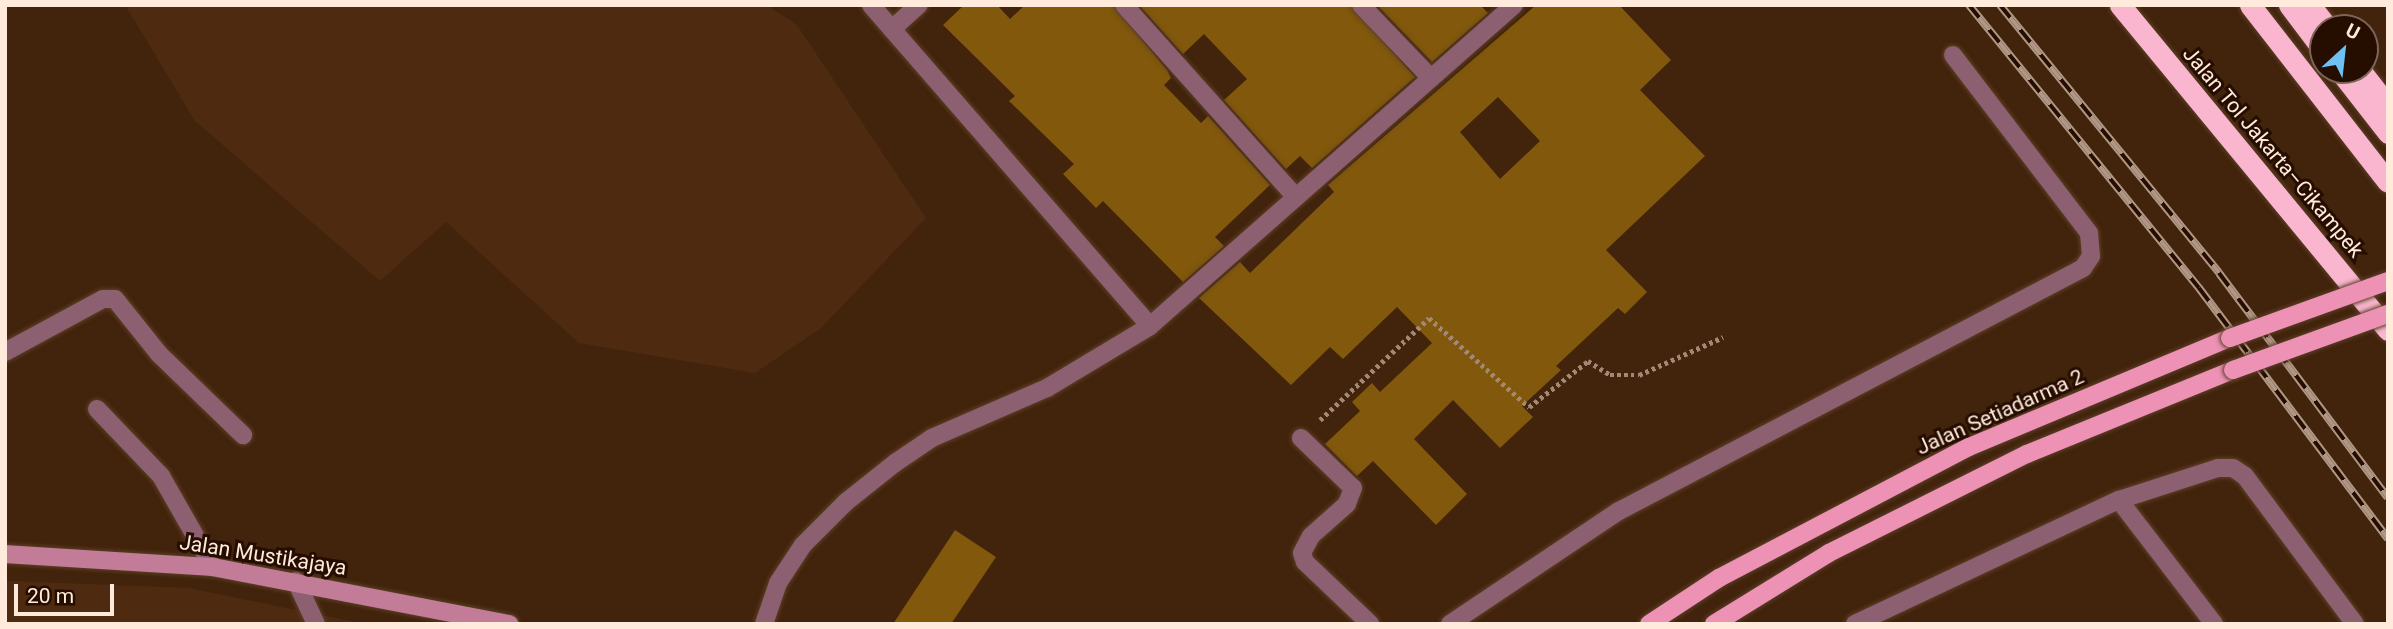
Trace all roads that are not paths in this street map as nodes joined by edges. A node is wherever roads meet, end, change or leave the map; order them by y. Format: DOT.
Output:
graph roads {
  1 [pos="871,5"];
  2 [pos="919,5"];
  3 [pos="1124,5"];
  4 [pos="1362,5"];
  5 [pos="1514,5"];
  6 [pos="2120,5"];
  7 [pos="2250,5"];
  8 [pos="2289,5"];
  9 [pos="892,29"];
  10 [pos="2309,31"];
  11 [pos="1953,55"];
  12 [pos="1430,78"];
  13 [pos="2350,84"];
  14 [pos="2371,84"];
  15 [pos="2388,106"];
  16 [pos="2388,133"];
  17 [pos="2388,182"];
  18 [pos="1295,196"];
  19 [pos="2388,281"];
  20 [pos="2388,314"];
  21 [pos="1150,326"];
  22 [pos="2388,330"];
  23 [pos="5,352"];
  24 [pos="97,409"];
  25 [pos="243,435"];
  26 [pos="1301,438"];
  27 [pos="2119,499"];
  28 [pos="5,554"];
  29 [pos="214,567"];
  30 [pos="296,581"];
  31 [pos="316,624"];
  32 [pos="510,624"];
  33 [pos="764,624"];
  34 [pos="1370,624"];
  35 [pos="1450,624"];
  36 [pos="1649,624"];
  37 [pos="1714,624"];
  38 [pos="1855,624"];
  39 [pos="2214,624"];
  40 [pos="2355,624"];
  1 -- 9 [label="street"];
  2 -- 9 [label="street"];
  3 -- 18 [label="street"];
  4 -- 12 [label="street"];
  5 -- 12 [label="street"];
  6 -- 22 [label="highway, Jalan Tol Jakarta–Cikampek"];
  7 -- 17 [label="highway"];
  8 -- 10 [label="highway"];
  9 -- 21 [label="street"];
  11 -- 35 [label="street"];
  12 -- 18 [label="street"];
  13 -- 16 [label="highway"];
  14 -- 15 [label="highway"];
  18 -- 21 [label="street"];
  19 -- 36 [label="main road, Jalan Setiadarma 2, bridge"];
  20 -- 37 [label="main road, bridge"];
  21 -- 33 [label="street"];
  23 -- 25 [label="street"];
  24 -- 29 [label="street"];
  26 -- 34 [label="street"];
  27 -- 38 [label="street"];
  27 -- 39 [label="street"];
  27 -- 40 [label="street"];
  28 -- 29 [label="main road, Jalan Mustikajaya"];
  29 -- 30 [label="main road, Jalan Mustikajaya"];
  30 -- 31 [label="street"];
  30 -- 32 [label="main road, Jalan Mustikajaya"];
}
